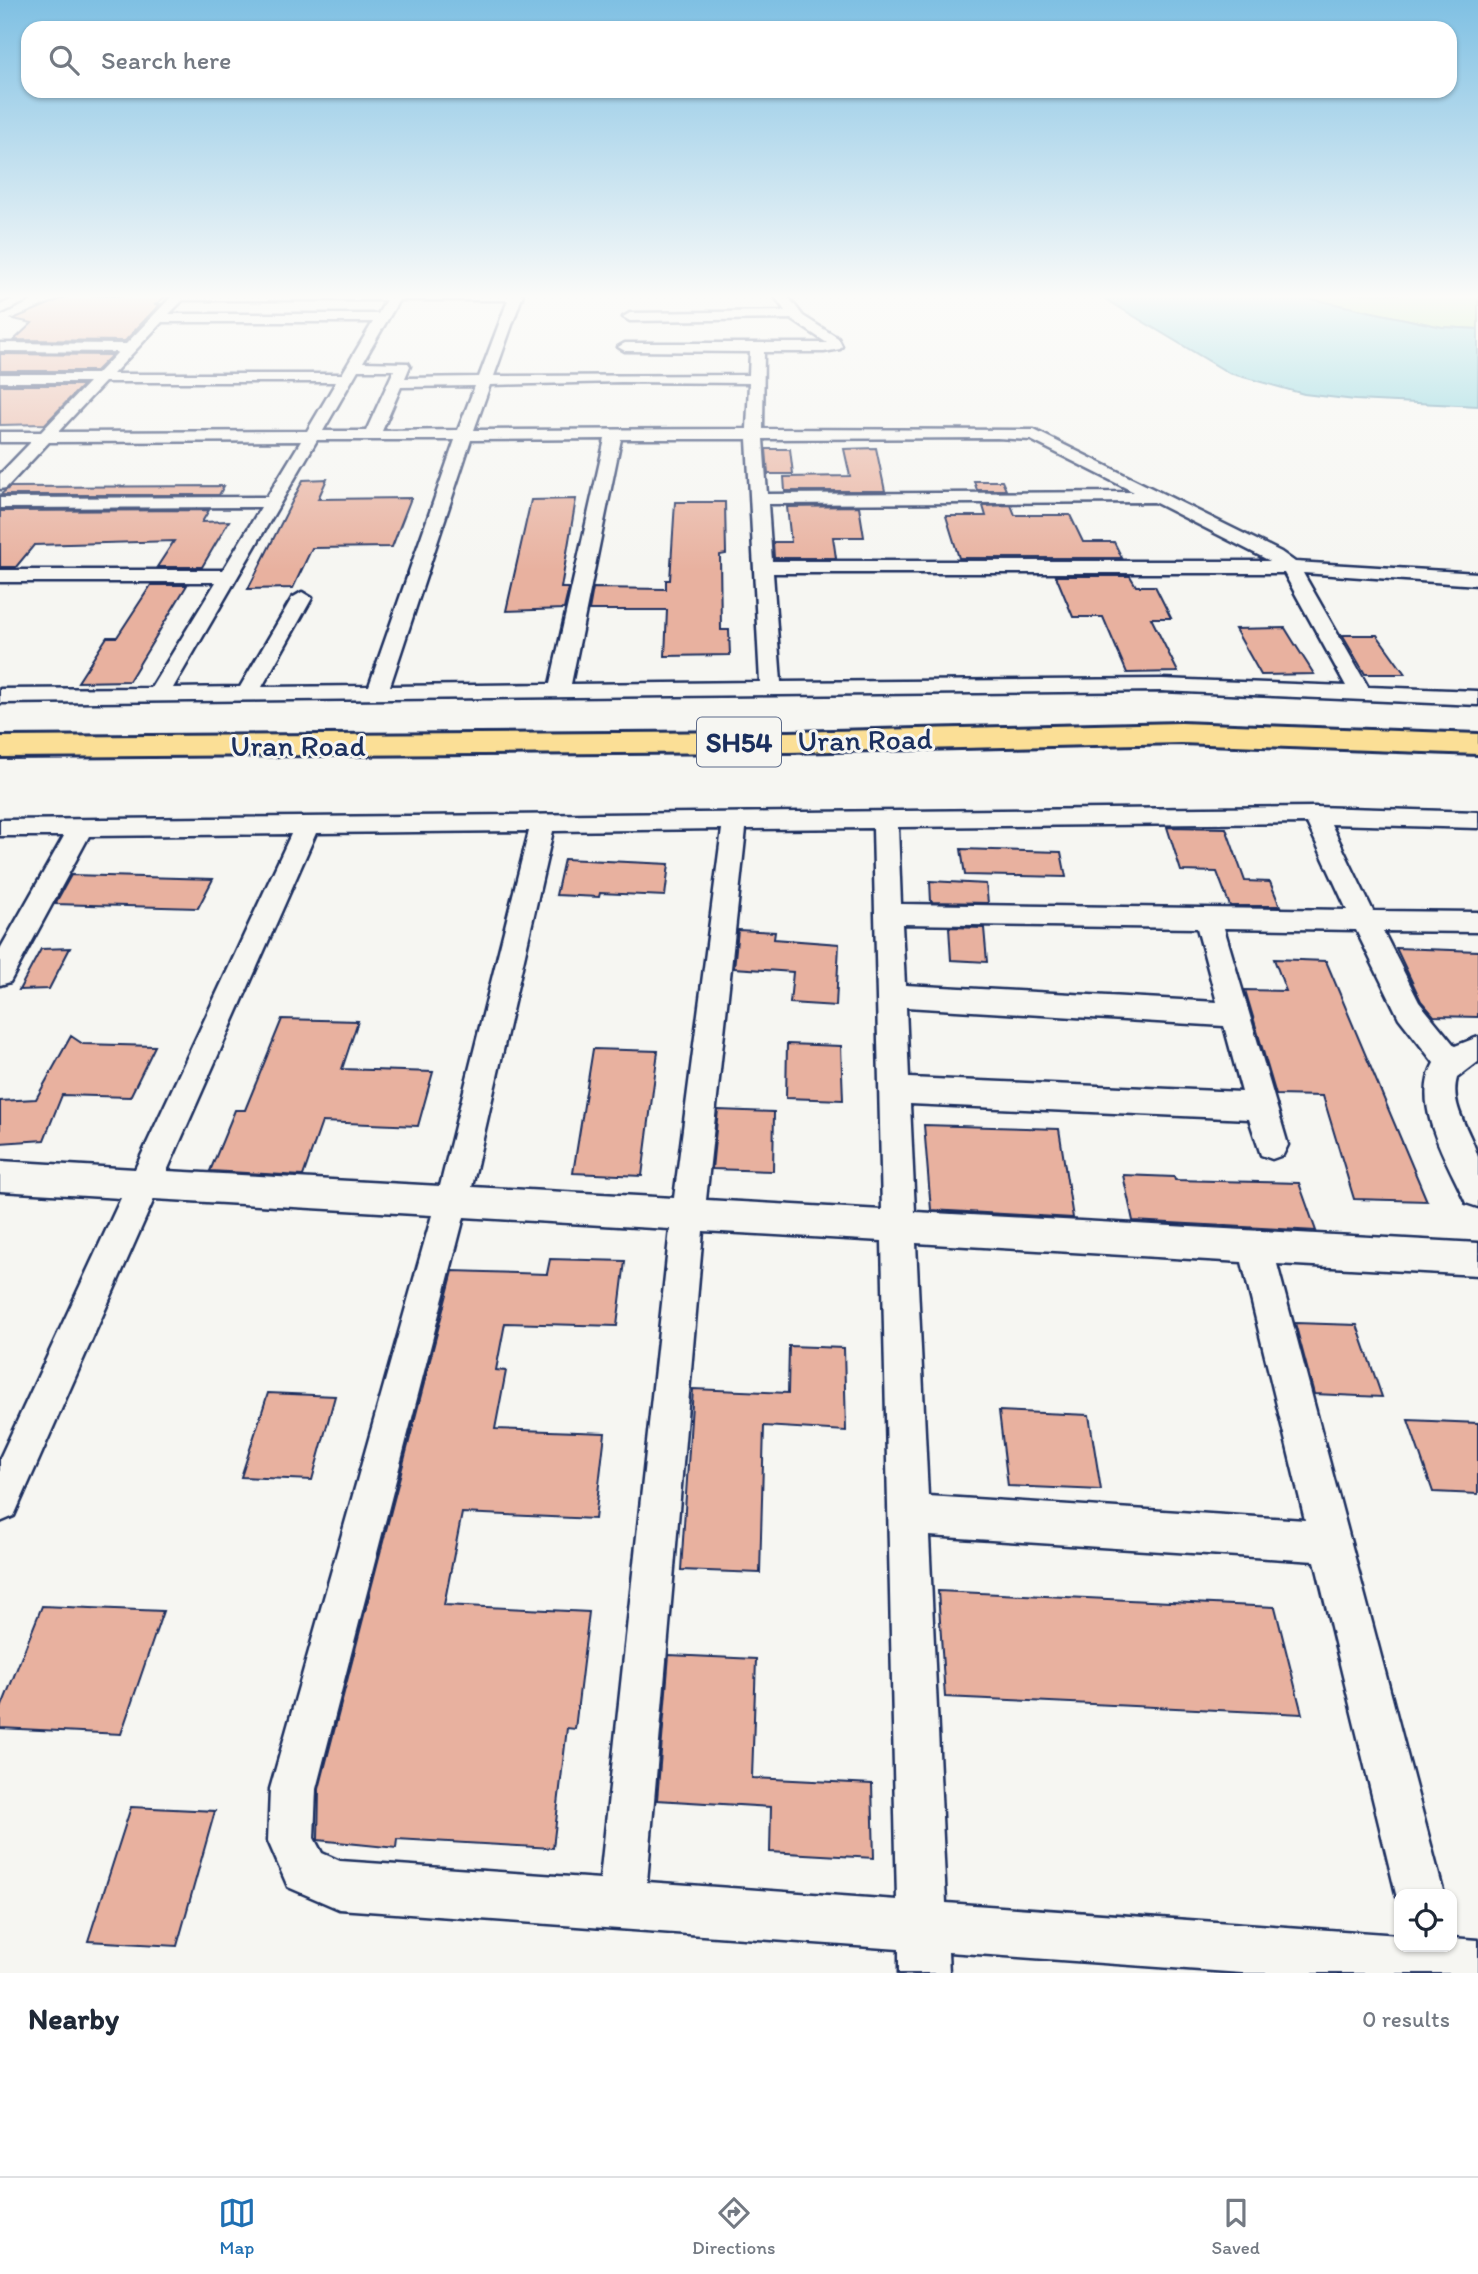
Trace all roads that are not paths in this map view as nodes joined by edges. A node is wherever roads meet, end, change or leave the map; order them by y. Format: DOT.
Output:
graph roads {
  1 [pos="94,386"];
  2 [pos="341,386"];
  3 [pos="394,386"];
  4 [pos="483,386"];
  5 [pos="757,386"];
  6 [pos="614,434"];
  7 [pos="755,434"];
  8 [pos="310,436"];
  9 [pos="372,436"];
  10 [pos="464,436"];
  11 [pos="0,437"];
  12 [pos="45,437"];
  13 [pos="0,484"];
  14 [pos="1157,497"];
  15 [pos="761,499"];
  16 [pos="272,502"];
  17 [pos="0,503"];
  18 [pos="764,567"];
  19 [pos="1290,567"];
  20 [pos="0,576"];
  21 [pos="229,576"];
  22 [pos="1478,579"];
  23 [pos="302,598"];
  24 [pos="771,689"];
  25 [pos="559,690"];
  26 [pos="377,693"];
  27 [pos="1361,693"];
  28 [pos="247,694"];
  29 [pos="158,695"];
  30 [pos="0,696"];
  31 [pos="1478,698"];
  32 [pos="1478,744"];
  33 [pos="0,747"];
  34 [pos="1315,816"];
  35 [pos="885,819"];
  36 [pos="1478,820"];
  37 [pos="735,821"];
  38 [pos="543,822"];
  39 [pos="307,825"];
  40 [pos="82,827"];
  41 [pos="0,828"];
  42 [pos="889,914"];
  43 [pos="1207,917"];
  44 [pos="1364,919"];
  45 [pos="1478,922"];
  46 [pos="0,974"];
  47 [pos="892,995"];
  48 [pos="1235,1015"];
  49 [pos="1465,1056"];
  50 [pos="896,1090"];
  51 [pos="1261,1106"];
  52 [pos="1272,1145"];
  53 [pos="0,1176"];
  54 [pos="144,1184"];
  55 [pos="1478,1192"];
  56 [pos="452,1202"];
  57 [pos="688,1214"];
  58 [pos="901,1227"];
  59 [pos="1255,1246"];
  60 [pos="1478,1259"];
  61 [pos="0,1502"];
  62 [pos="910,1515"];
  63 [pos="1330,1542"];
  64 [pos="1419,1889"];
  65 [pos="621,1905"];
  66 [pos="923,1924"];
  67 [pos="1450,1957"];
  68 [pos="924,1973"];
  1 -- 12 [label="street"];
  2 -- 8 [label="street"];
  3 -- 9 [label="street"];
  4 -- 10 [label="street"];
  5 -- 7 [label="street"];
  6 -- 7 [label="street"];
  6 -- 10 [label="street"];
  6 -- 25 [label="street"];
  7 -- 14 [label="street"];
  7 -- 15 [label="street"];
  8 -- 9 [label="street"];
  8 -- 12 [label="street"];
  8 -- 16 [label="street"];
  9 -- 10 [label="street"];
  10 -- 26 [label="street"];
  11 -- 12 [label="street"];
  12 -- 13 [label="street"];
  14 -- 15 [label="street"];
  14 -- 19 [label="street"];
  15 -- 18 [label="street"];
  16 -- 17 [label="street"];
  16 -- 21 [label="street"];
  18 -- 19 [label="street"];
  18 -- 24 [label="street"];
  19 -- 22 [label="street"];
  19 -- 27 [label="street"];
  20 -- 21 [label="street"];
  21 -- 29 [label="street"];
  23 -- 28 [label="street"];
  24 -- 25 [label="street"];
  24 -- 27 [label="street"];
  25 -- 26 [label="street"];
  26 -- 28 [label="street"];
  27 -- 31 [label="street"];
  28 -- 29 [label="street"];
  29 -- 30 [label="street"];
  32 -- 33 [label="main road, Uran Road / SH54"];
  34 -- 35 [label="street"];
  34 -- 36 [label="street"];
  34 -- 44 [label="street"];
  35 -- 37 [label="street"];
  35 -- 42 [label="street"];
  37 -- 38 [label="street"];
  37 -- 57 [label="street"];
  38 -- 39 [label="street"];
  38 -- 56 [label="street"];
  39 -- 40 [label="street"];
  39 -- 54 [label="street"];
  40 -- 41 [label="street"];
  40 -- 46 [label="street"];
  42 -- 43 [label="street"];
  42 -- 47 [label="street"];
  43 -- 44 [label="street"];
  43 -- 48 [label="street"];
  44 -- 45 [label="street"];
  44 -- 49 [label="street"];
  47 -- 48 [label="street"];
  47 -- 50 [label="street"];
  48 -- 51 [label="street"];
  49 -- 55 [label="street"];
  50 -- 51 [label="street"];
  50 -- 58 [label="street"];
  51 -- 52 [label="street"];
  53 -- 54 [label="street"];
  54 -- 56 [label="street"];
  54 -- 61 [label="street"];
  56 -- 57 [label="street"];
  56 -- 65 [label="street"];
  57 -- 58 [label="street"];
  57 -- 65 [label="street"];
  58 -- 59 [label="street"];
  58 -- 62 [label="street"];
  59 -- 60 [label="street"];
  59 -- 63 [label="street"];
  62 -- 63 [label="street"];
  62 -- 66 [label="street"];
  63 -- 64 [label="street"];
  65 -- 66 [label="street"];
  66 -- 67 [label="street"];
  66 -- 68 [label="street"];
}
